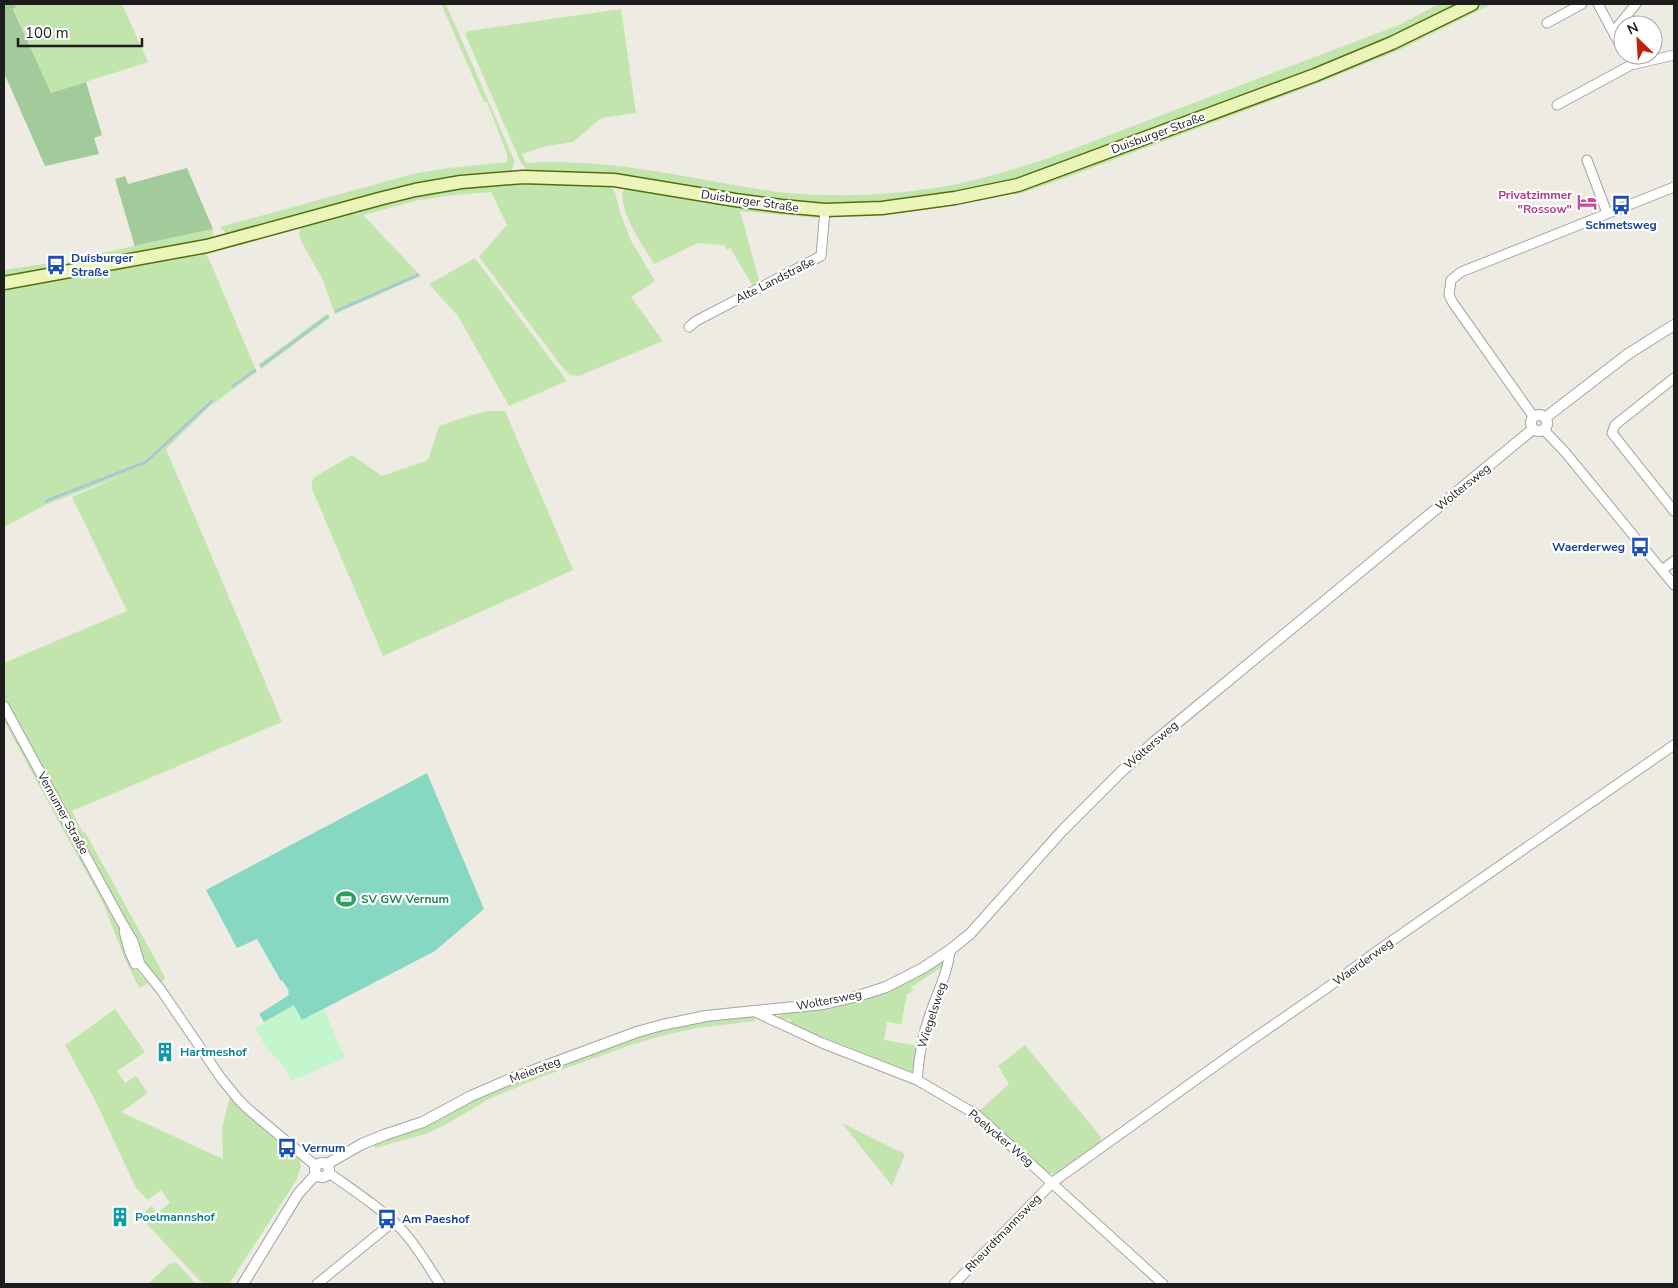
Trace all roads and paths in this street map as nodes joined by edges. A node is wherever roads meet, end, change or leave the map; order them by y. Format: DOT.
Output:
graph roads {
  1 [pos="1472,4"];
  2 [pos="1582,4"];
  3 [pos="1598,4"];
  4 [pos="1636,4"];
  5 [pos="1627,15"];
  6 [pos="1546,24"];
  7 [pos="1613,32"];
  8 [pos="1631,65"];
  9 [pos="1557,105"];
  10 [pos="1587,160"];
  11 [pos="1674,187"];
  12 [pos="825,210"];
  13 [pos="1607,213"];
  14 [pos="4,283"];
  15 [pos="1674,325"];
  16 [pos="689,327"];
  17 [pos="1674,378"];
  18 [pos="1534,416"];
  19 [pos="1545,418"];
  20 [pos="1539,429"];
  21 [pos="1674,511"];
  22 [pos="1674,561"];
  23 [pos="1662,570"];
  24 [pos="1674,585"];
  25 [pos="4,706"];
  26 [pos="1674,745"];
  27 [pos="950,950"];
  28 [pos="755,1012"];
  29 [pos="917,1080"];
  30 [pos="328,1168"];
  31 [pos="316,1170"];
  32 [pos="1053,1182"];
  33 [pos="393,1222"];
  34 [pos="243,1284"];
  35 [pos="317,1284"];
  36 [pos="440,1284"];
  37 [pos="954,1284"];
  38 [pos="1163,1284"];
  1 -- 12 [label="main road, Duisburger Straße"];
  2 -- 6 [label="street"];
  3 -- 7 [label="street"];
  4 -- 5 [label="street"];
  8 -- 9 [label="street"];
  10 -- 13 [label="street"];
  11 -- 13 [label="street"];
  12 -- 14 [label="main road, Duisburger Straße"];
  12 -- 16 [label="street, Alte Landstraße"];
  13 -- 18 [label="street"];
  15 -- 19 [label="street"];
  17 -- 21 [label="street"];
  18 -- 19 [label="street"];
  18 -- 20 [label="street"];
  19 -- 20 [label="street"];
  20 -- 23 [label="street"];
  20 -- 27 [label="street, Woltersweg"];
  22 -- 23 [label="street"];
  23 -- 24 [label="street"];
  25 -- 31 [label="street, Vernumer Straße"];
  26 -- 32 [label="street, Waerderweg"];
  27 -- 28 [label="street, Woltersweg"];
  27 -- 29 [label="street, Wiegelsweg"];
  28 -- 29 [label="street, Poelycker Weg"];
  28 -- 30 [label="street, Meiersteg"];
  29 -- 32 [label="street, Poelycker Weg"];
  30 -- 31 [label="street, Meiersteg"];
  30 -- 33 [label="street"];
  31 -- 34 [label="street"];
  32 -- 37 [label="street, Rheurdtmannsweg"];
  32 -- 38 [label="street, Poelycker Weg"];
  33 -- 35 [label="street"];
  33 -- 36 [label="street"];
}
